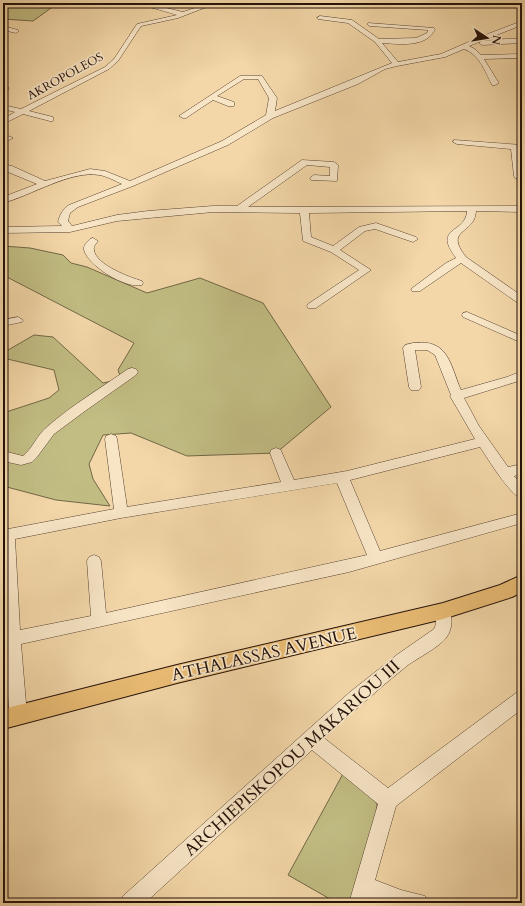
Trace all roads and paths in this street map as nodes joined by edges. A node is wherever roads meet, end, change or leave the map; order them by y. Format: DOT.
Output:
graph roads {
  1 [pos="139,3"];
  2 [pos="214,3"];
  3 [pos="182,14"];
  4 [pos="320,18"];
  5 [pos="522,23"];
  6 [pos="370,24"];
  7 [pos="3,28"];
  8 [pos="16,31"];
  9 [pos="377,41"];
  10 [pos="511,41"];
  11 [pos="522,41"];
  12 [pos="473,42"];
  13 [pos="464,47"];
  14 [pos="519,56"];
  15 [pos="478,57"];
  16 [pos="396,64"];
  17 [pos="495,83"];
  18 [pos="212,97"];
  19 [pos="232,104"];
  20 [pos="3,107"];
  21 [pos="23,112"];
  22 [pos="183,116"];
  23 [pos="270,116"];
  24 [pos="50,119"];
  25 [pos="3,122"];
  26 [pos="457,142"];
  27 [pos="519,146"];
  28 [pos="3,167"];
  29 [pos="522,176"];
  30 [pos="314,178"];
  31 [pos="45,184"];
  32 [pos="130,184"];
  33 [pos="3,200"];
  34 [pos="472,208"];
  35 [pos="239,209"];
  36 [pos="522,209"];
  37 [pos="304,210"];
  38 [pos="70,229"];
  39 [pos="3,230"];
  40 [pos="413,239"];
  41 [pos="93,241"];
  42 [pos="334,250"];
  43 [pos="462,259"];
  44 [pos="138,283"];
  45 [pos="416,289"];
  46 [pos="522,301"];
  47 [pos="312,306"];
  48 [pos="467,315"];
  49 [pos="18,320"];
  50 [pos="3,323"];
  51 [pos="522,340"];
  52 [pos="132,372"];
  53 [pos="522,375"];
  54 [pos="511,380"];
  55 [pos="522,386"];
  56 [pos="415,387"];
  57 [pos="456,396"];
  58 [pos="111,440"];
  59 [pos="483,442"];
  60 [pos="276,453"];
  61 [pos="3,456"];
  62 [pos="522,469"];
  63 [pos="504,473"];
  64 [pos="341,476"];
  65 [pos="290,484"];
  66 [pos="522,494"];
  67 [pos="121,513"];
  68 [pos="522,518"];
  69 [pos="6,535"];
  70 [pos="376,559"];
  71 [pos="94,561"];
  72 [pos="522,583"];
  73 [pos="443,611"];
  74 [pos="99,621"];
  75 [pos="13,639"];
  76 [pos="522,700"];
  77 [pos="11,717"];
  78 [pos="312,739"];
  79 [pos="388,800"];
  80 [pos="362,894"];
  81 [pos="130,903"];
  82 [pos="418,903"];
  1 -- 3 [label="street"];
  2 -- 3 [label="street, AKROPOLEOS"];
  3 -- 21 [label="street, AKROPOLEOS"];
  4 -- 9 [label="street"];
  5 -- 12 [label="street"];
  6 -- 9 [label="street"];
  7 -- 8 [label="street"];
  9 -- 16 [label="street"];
  10 -- 11 [label="street"];
  10 -- 12 [label="street"];
  10 -- 14 [label="street"];
  12 -- 13 [label="street"];
  13 -- 15 [label="street"];
  13 -- 16 [label="street"];
  14 -- 15 [label="street"];
  15 -- 17 [label="street"];
  16 -- 23 [label="street"];
  18 -- 19 [label="street"];
  18 -- 22 [label="street"];
  18 -- 23 [label="street"];
  20 -- 21 [label="street"];
  21 -- 24 [label="street"];
  21 -- 25 [label="street, AKROPOLEOS"];
  23 -- 32 [label="street"];
  26 -- 27 [label="street"];
  27 -- 29 [label="street"];
  28 -- 31 [label="street"];
  30 -- 35 [label="street"];
  31 -- 32 [label="street"];
  31 -- 33 [label="street"];
  32 -- 38 [label="street"];
  34 -- 36 [label="street"];
  34 -- 37 [label="street"];
  34 -- 43 [label="street"];
  35 -- 37 [label="street"];
  35 -- 38 [label="street"];
  37 -- 42 [label="street"];
  38 -- 39 [label="street"];
  40 -- 42 [label="street"];
  41 -- 44 [label="street"];
  42 -- 47 [label="street"];
  43 -- 45 [label="street"];
  43 -- 46 [label="street"];
  48 -- 51 [label="street"];
  49 -- 50 [label="street"];
  52 -- 61 [label="street"];
  53 -- 54 [label="street"];
  54 -- 55 [label="street"];
  54 -- 57 [label="street"];
  56 -- 57 [label="street"];
  57 -- 59 [label="street"];
  58 -- 67 [label="street"];
  59 -- 63 [label="street"];
  59 -- 64 [label="street"];
  60 -- 65 [label="street"];
  62 -- 63 [label="street"];
  63 -- 66 [label="street"];
  64 -- 65 [label="street"];
  64 -- 70 [label="street"];
  65 -- 67 [label="street"];
  67 -- 69 [label="street"];
  68 -- 70 [label="street"];
  69 -- 75 [label="street"];
  70 -- 74 [label="street"];
  71 -- 74 [label="street"];
  72 -- 73 [label="main road, ATHALASSAS AVENUE"];
  73 -- 77 [label="main road, ATHALASSAS AVENUE"];
  73 -- 78 [label="street, ARCHIEPISKOPOU MAKARIOU III"];
  74 -- 75 [label="street"];
  75 -- 77 [label="street"];
  76 -- 79 [label="street"];
  78 -- 79 [label="street"];
  78 -- 81 [label="street, ARCHIEPISKOPOU MAKARIOU III"];
  79 -- 80 [label="street"];
  80 -- 82 [label="street"];
}
